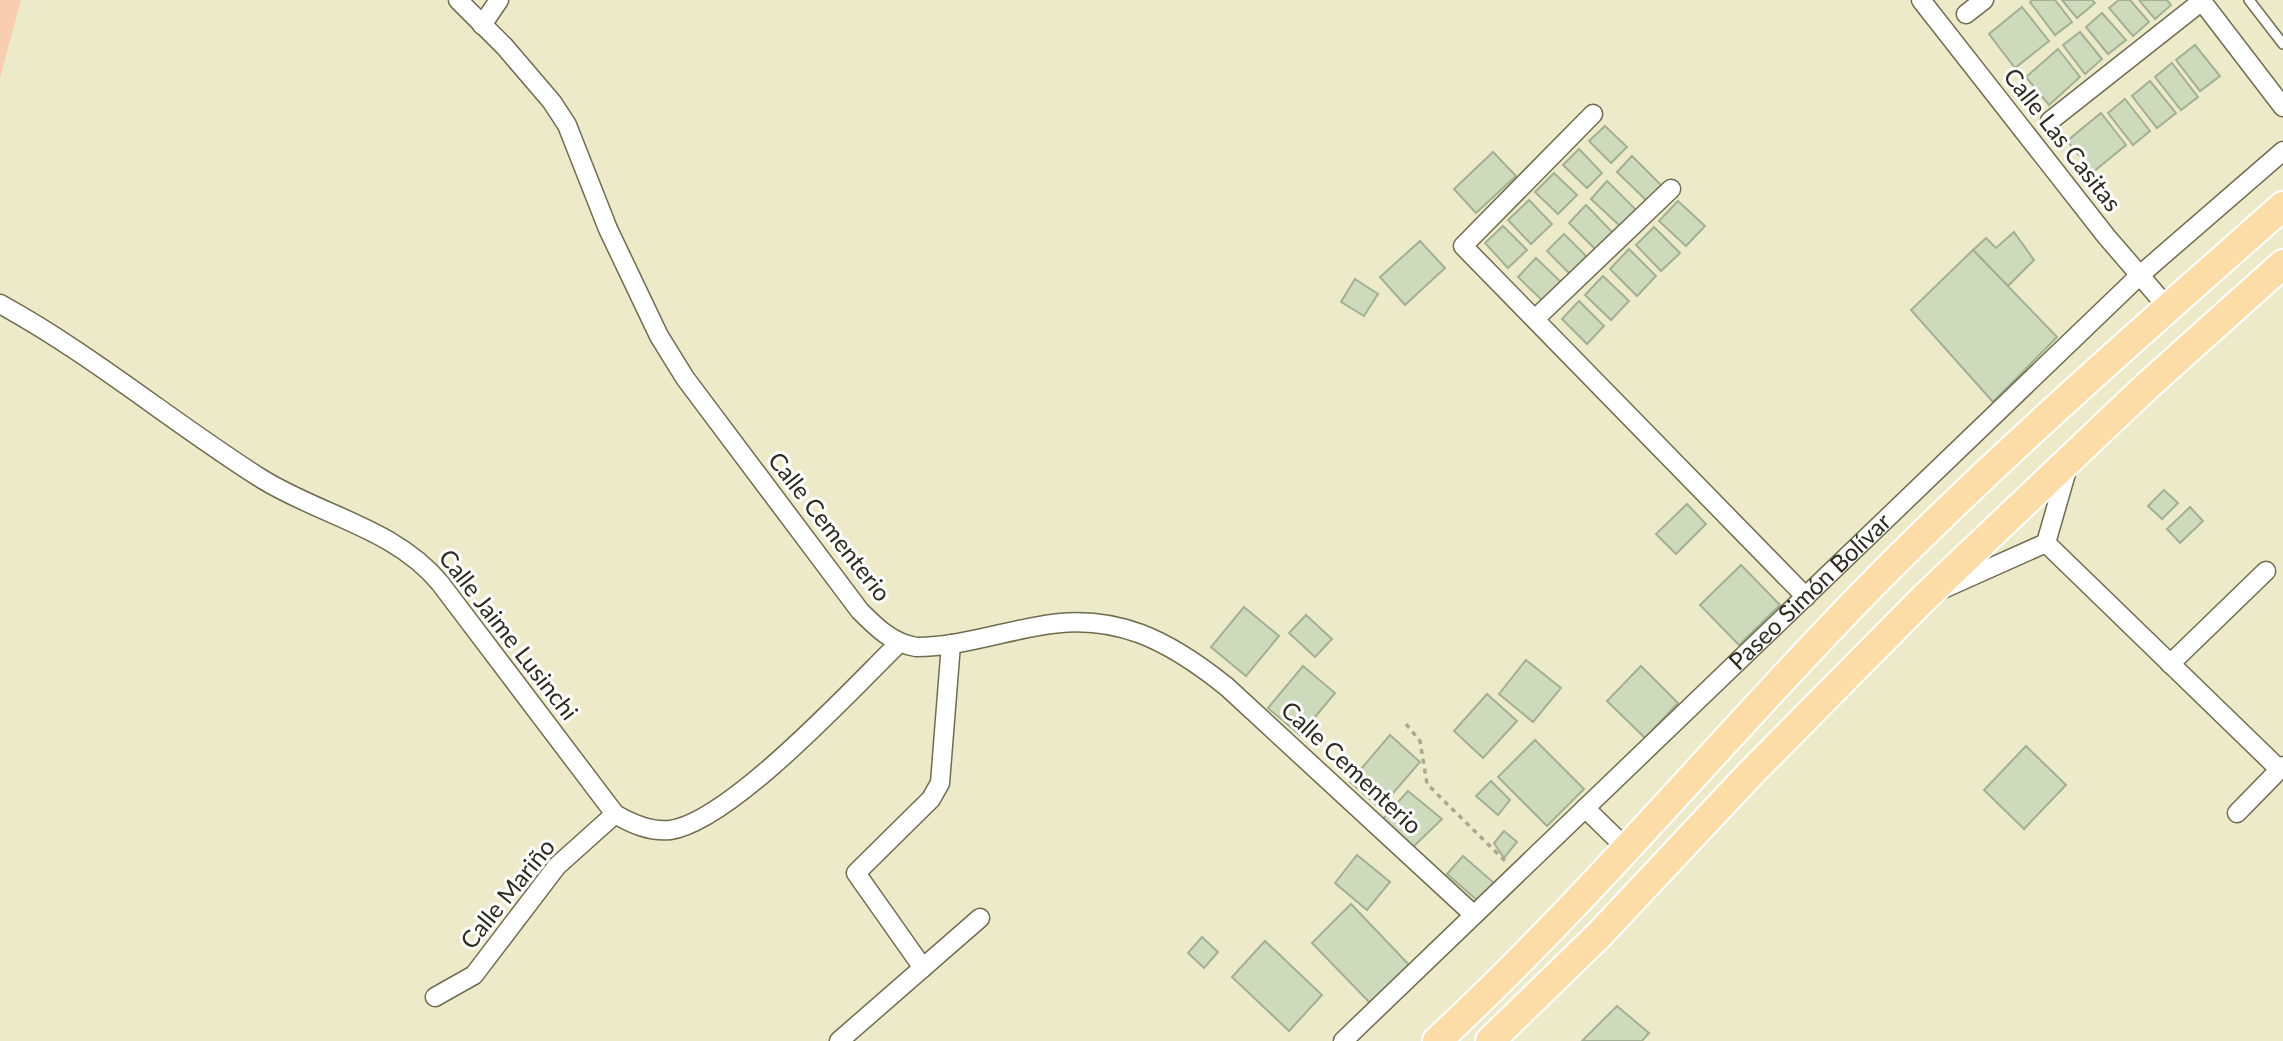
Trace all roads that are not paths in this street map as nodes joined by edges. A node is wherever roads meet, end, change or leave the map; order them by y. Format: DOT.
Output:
graph roads {
  1 [pos="458,0"];
  2 [pos="499,0"];
  3 [pos="1921,0"];
  4 [pos="1984,0"];
  5 [pos="2249,0"];
  6 [pos="2201,1"];
  7 [pos="1966,15"];
  8 [pos="482,25"];
  9 [pos="2283,44"];
  10 [pos="2283,107"];
  11 [pos="1592,114"];
  12 [pos="2050,121"];
  13 [pos="2283,151"];
  14 [pos="1671,189"];
  15 [pos="2283,206"];
  16 [pos="2283,264"];
  17 [pos="2140,275"];
  18 [pos="0,304"];
  19 [pos="2168,308"];
  20 [pos="1535,320"];
  21 [pos="2070,460"];
  22 [pos="2046,543"];
  23 [pos="2266,571"];
  24 [pos="1806,597"];
  25 [pos="1924,598"];
  26 [pos="899,643"];
  27 [pos="951,644"];
  28 [pos="2170,664"];
  29 [pos="2281,768"];
  30 [pos="1585,808"];
  31 [pos="2237,813"];
  32 [pos="615,814"];
  33 [pos="1625,847"];
  34 [pos="1474,915"];
  35 [pos="980,918"];
  36 [pos="923,968"];
  37 [pos="435,997"];
  38 [pos="839,1041"];
  39 [pos="1343,1041"];
  40 [pos="1437,1041"];
  41 [pos="1490,1041"];
  1 -- 8 [label="street, Calle Cementerio"];
  2 -- 8 [label="street"];
  3 -- 17 [label="street, Calle Las Casitas"];
  4 -- 7 [label="street"];
  5 -- 9 [label="lane"];
  6 -- 10 [label="street"];
  6 -- 12 [label="street"];
  8 -- 26 [label="street, Calle Cementerio"];
  11 -- 20 [label="street"];
  13 -- 17 [label="street, Paseo Simón Bolívar"];
  14 -- 20 [label="street"];
  15 -- 19 [label="main road, Paseo Simón Bolívar"];
  16 -- 21 [label="main road"];
  17 -- 19 [label="street, Calle Las Casitas"];
  17 -- 24 [label="street, Paseo Simón Bolívar"];
  18 -- 32 [label="street, Calle Jaime Lusinchi"];
  19 -- 33 [label="main road, Paseo Simón Bolívar"];
  20 -- 24 [label="street"];
  21 -- 22 [label="street"];
  21 -- 25 [label="main road"];
  22 -- 25 [label="street"];
  22 -- 28 [label="street"];
  23 -- 28 [label="street"];
  24 -- 30 [label="street, Paseo Simón Bolívar"];
  25 -- 41 [label="main road"];
  26 -- 27 [label="street, Calle Cementerio"];
  26 -- 32 [label="street"];
  27 -- 34 [label="street, Calle Cementerio"];
  27 -- 36 [label="street"];
  28 -- 29 [label="street"];
  29 -- 31 [label="street"];
  30 -- 33 [label="street"];
  30 -- 34 [label="street, Paseo Simón Bolívar"];
  32 -- 37 [label="street, Calle Mariño"];
  33 -- 40 [label="main road, Paseo Simón Bolívar"];
  34 -- 39 [label="street, Paseo Simón Bolívar"];
  35 -- 36 [label="street"];
  36 -- 38 [label="street"];
}
